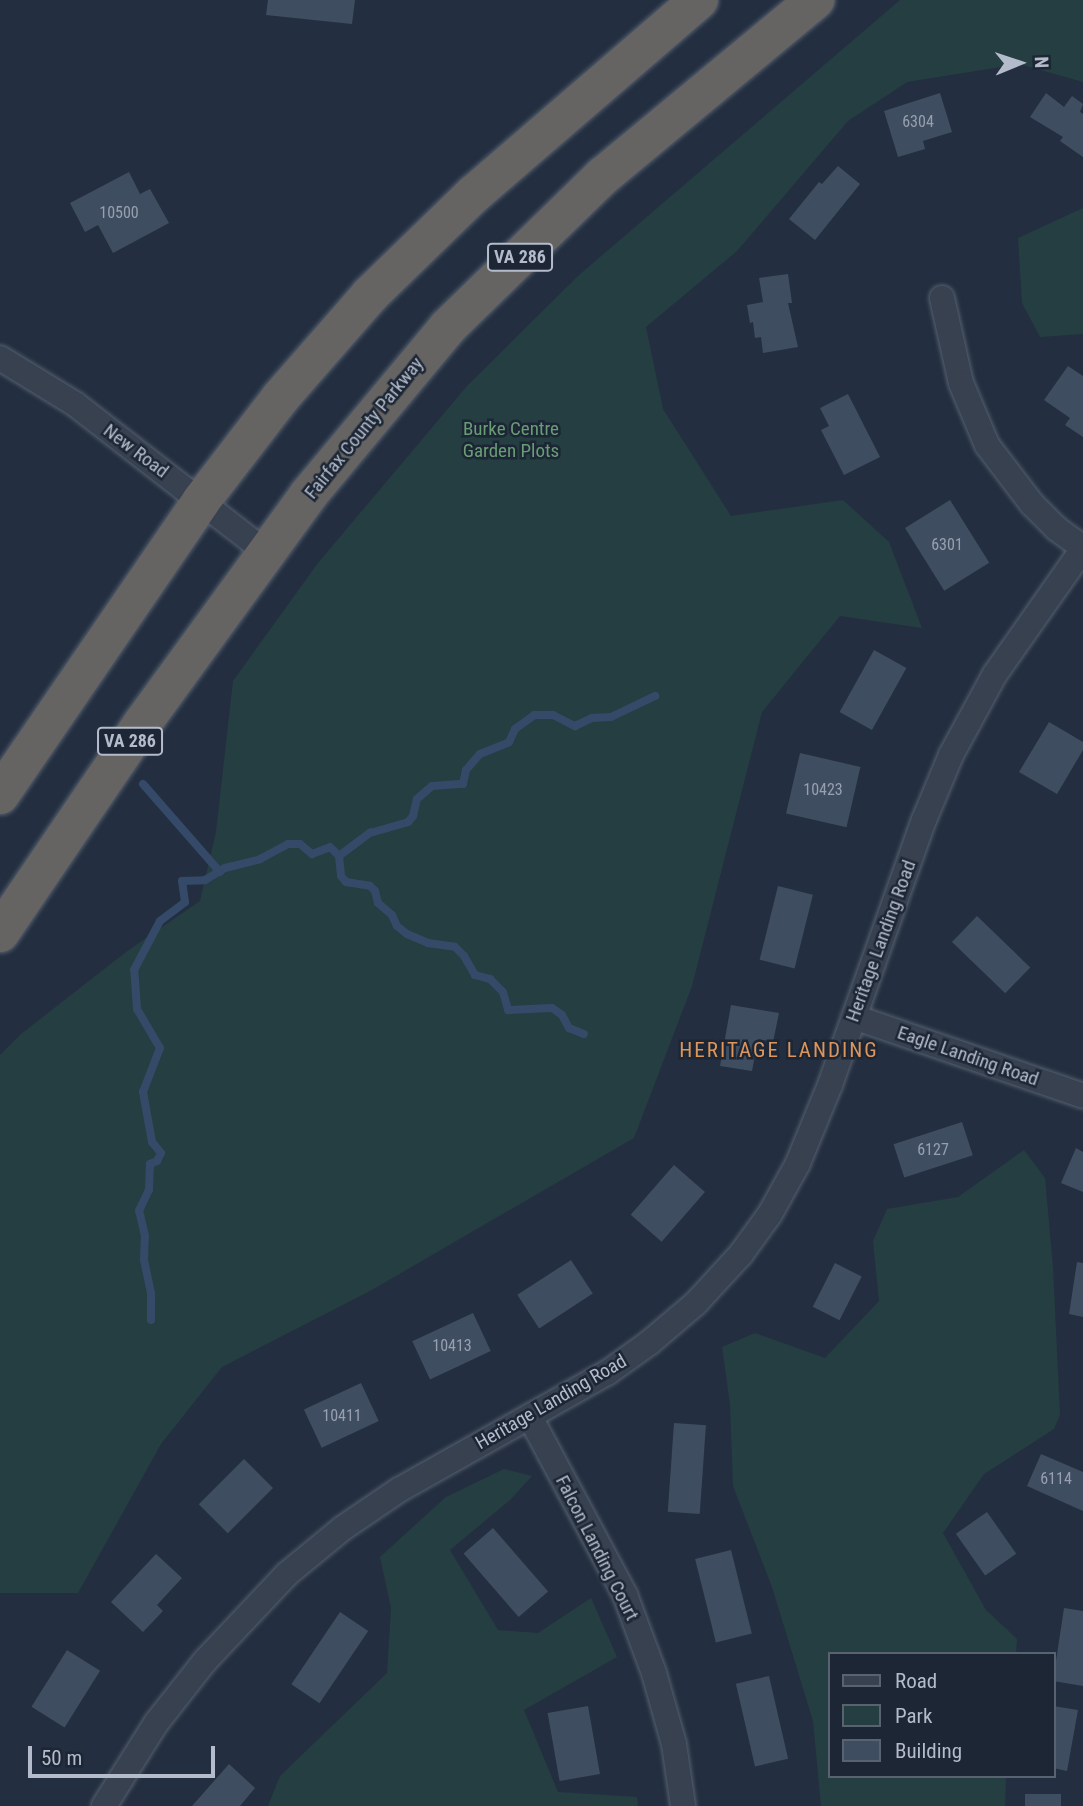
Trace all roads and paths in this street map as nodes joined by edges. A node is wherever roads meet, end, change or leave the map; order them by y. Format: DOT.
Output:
graph roads {
  1 [pos="699,0"];
  2 [pos="815,0"];
  3 [pos="942,298"];
  4 [pos="0,358"];
  5 [pos="201,501"];
  6 [pos="1083,548"];
  7 [pos="267,553"];
  8 [pos="0,795"];
  9 [pos="0,933"];
  10 [pos="854,1017"];
  11 [pos="1083,1096"];
  12 [pos="530,1417"];
  13 [pos="104,1806"];
  14 [pos="683,1806"];
  1 -- 5 [label="highway"];
  2 -- 7 [label="highway, Fairfax County Parkway / VA 286"];
  3 -- 6 [label="street"];
  4 -- 5 [label="street, New Road"];
  5 -- 7 [label="street, New Road"];
  5 -- 8 [label="highway"];
  6 -- 10 [label="street, Heritage Landing Road"];
  7 -- 9 [label="highway, Fairfax County Parkway / VA 286"];
  10 -- 11 [label="street, Eagle Landing Road"];
  10 -- 12 [label="street, Heritage Landing Road"];
  12 -- 13 [label="street, Heritage Landing Road"];
  12 -- 14 [label="street, Falcon Landing Court"];
}
